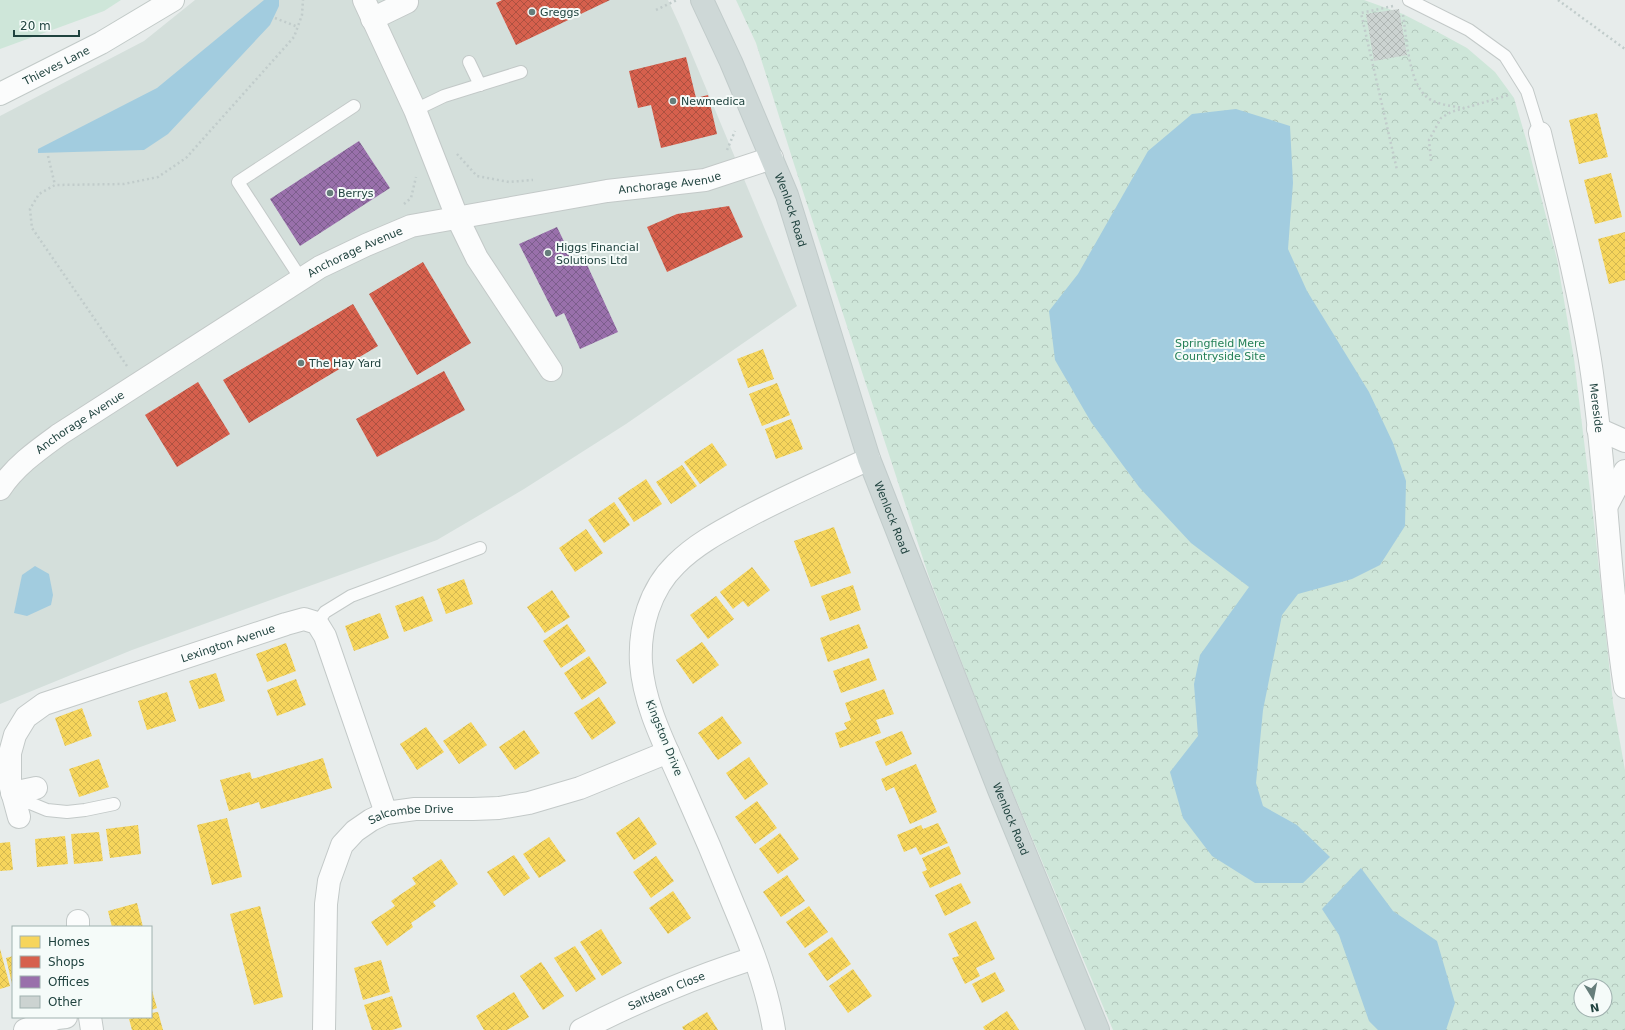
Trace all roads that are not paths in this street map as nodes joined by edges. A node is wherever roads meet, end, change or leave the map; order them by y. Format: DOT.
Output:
graph roads {
  1 [pos="173,0"];
  2 [pos="702,0"];
  3 [pos="1408,0"];
  4 [pos="407,2"];
  5 [pos="368,9"];
  6 [pos="469,62"];
  7 [pos="521,72"];
  8 [pos="480,85"];
  9 [pos="0,94"];
  10 [pos="354,106"];
  11 [pos="415,110"];
  12 [pos="1540,133"];
  13 [pos="772,158"];
  14 [pos="457,217"];
  15 [pos="301,279"];
  16 [pos="551,370"];
  17 [pos="1598,429"];
  18 [pos="1625,441"];
  19 [pos="870,459"];
  20 [pos="1625,471"];
  21 [pos="0,489"];
  22 [pos="1606,507"];
  23 [pos="480,548"];
  24 [pos="317,623"];
  25 [pos="1625,686"];
  26 [pos="668,752"];
  27 [pos="36,788"];
  28 [pos="15,804"];
  29 [pos="114,804"];
  30 [pos="386,813"];
  31 [pos="754,958"];
  32 [pos="57,1018"];
  33 [pos="90,1018"];
  34 [pos="26,1030"];
  35 [pos="92,1030"];
  36 [pos="324,1030"];
  37 [pos="581,1030"];
  38 [pos="774,1030"];
  39 [pos="1098,1030"];
  1 -- 9 [label="street, Thieves Lane"];
  2 -- 13 [label="main road, Wenlock Road"];
  3 -- 12 [label="lane"];
  4 -- 5 [label="street"];
  5 -- 11 [label="street"];
  6 -- 8 [label="lane"];
  7 -- 8 [label="lane"];
  8 -- 11 [label="lane"];
  10 -- 15 [label="lane"];
  11 -- 14 [label="street"];
  12 -- 17 [label="street, Mereside"];
  13 -- 14 [label="street, Anchorage Avenue"];
  13 -- 19 [label="main road, Wenlock Road"];
  14 -- 15 [label="street, Anchorage Avenue"];
  14 -- 16 [label="street"];
  15 -- 21 [label="street, Anchorage Avenue"];
  17 -- 18 [label="street"];
  17 -- 22 [label="street, Mereside"];
  19 -- 26 [label="street, Kingston Drive"];
  19 -- 39 [label="main road, Wenlock Road"];
  20 -- 22 [label="street"];
  22 -- 25 [label="street, Mereside"];
  23 -- 24 [label="lane"];
  24 -- 28 [label="street, Lexington Avenue"];
  24 -- 30 [label="street"];
  26 -- 30 [label="street, Salcombe Drive"];
  26 -- 31 [label="street, Kingston Drive"];
  27 -- 28 [label="street"];
  28 -- 29 [label="lane"];
  30 -- 36 [label="street, Salcombe Drive"];
  31 -- 37 [label="street, Saltdean Close"];
  31 -- 38 [label="street, Kingston Drive"];
  32 -- 34 [label="street"];
  33 -- 35 [label="street"];
}
